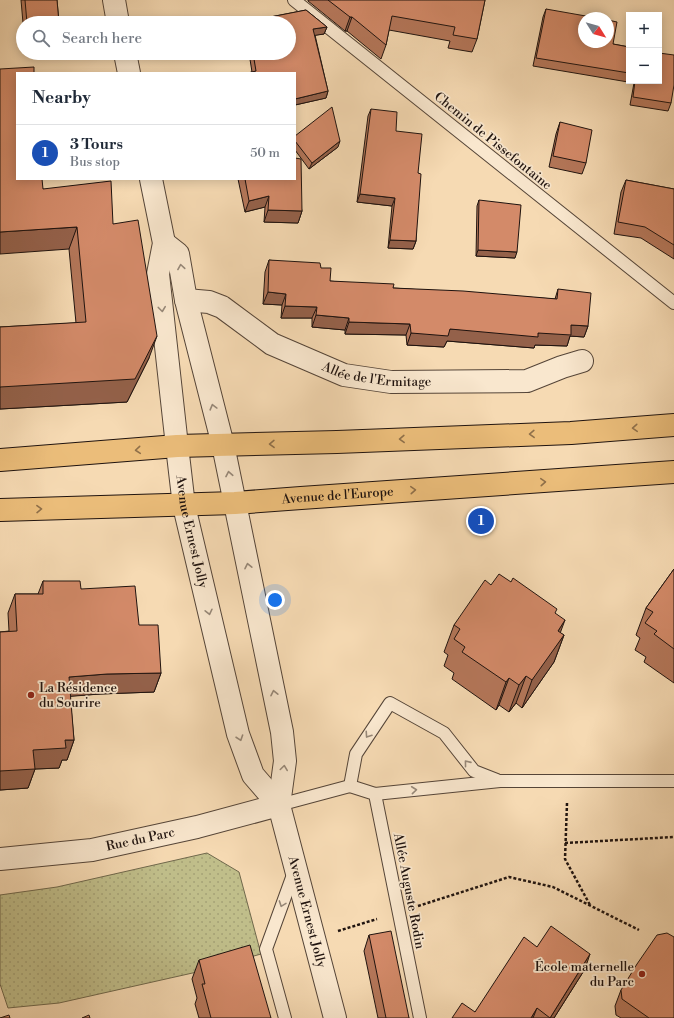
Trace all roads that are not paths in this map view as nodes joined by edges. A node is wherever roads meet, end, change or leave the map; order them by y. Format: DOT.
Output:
graph roads {
  1 [pos="114,0"];
  2 [pos="294,0"];
  3 [pos="117,16"];
  4 [pos="126,60"];
  5 [pos="129,72"];
  6 [pos="150,180"];
  7 [pos="164,243"];
  8 [pos="186,300"];
  9 [pos="674,304"];
  10 [pos="582,361"];
  11 [pos="674,425"];
  12 [pos="223,445"];
  13 [pos="177,446"];
  14 [pos="0,460"];
  15 [pos="674,472"];
  16 [pos="235,503"];
  17 [pos="184,506"];
  18 [pos="0,510"];
  19 [pos="500,781"];
  20 [pos="674,782"];
  21 [pos="350,786"];
  22 [pos="375,794"];
  23 [pos="279,805"];
  24 [pos="0,859"];
  25 [pos="296,867"];
  26 [pos="285,1018"];
  27 [pos="335,1018"];
  28 [pos="420,1018"];
  1 -- 3 [label="street"];
  2 -- 9 [label="lane, Chemin de Pissefontaine"];
  4 -- 5 [label="street"];
  6 -- 7 [label="street, Avenue Ernest Jolly"];
  8 -- 7 [label="street, Avenue Ernest Jolly, one-way"];
  7 -- 13 [label="street, Avenue Ernest Jolly, one-way"];
  8 -- 10 [label="street, Allée de l'Ermitage"];
  12 -- 8 [label="street, Avenue Ernest Jolly, one-way"];
  11 -- 12 [label="main road, one-way"];
  12 -- 13 [label="main road"];
  16 -- 12 [label="street, Avenue Ernest Jolly, one-way"];
  13 -- 14 [label="main road, one-way"];
  13 -- 17 [label="street, Avenue Ernest Jolly"];
  16 -- 15 [label="main road, Avenue de l'Europe, one-way"];
  16 -- 17 [label="main road, Avenue de l'Europe"];
  23 -- 16 [label="street, Avenue Ernest Jolly, one-way"];
  18 -- 17 [label="main road, Avenue de l'Europe, one-way"];
  17 -- 23 [label="street, Avenue Ernest Jolly, one-way"];
  19 -- 20 [label="lane"];
  19 -- 21 [label="lane, one-way"];
  22 -- 19 [label="lane, one-way"];
  21 -- 22 [label="lane"];
  21 -- 23 [label="lane"];
  22 -- 28 [label="lane, Allée Auguste Rodin"];
  23 -- 24 [label="street, Rue du Parc"];
  23 -- 25 [label="street, Avenue Ernest Jolly"];
  25 -- 26 [label="lane, one-way"];
  25 -- 27 [label="street, Avenue Ernest Jolly"];
}
